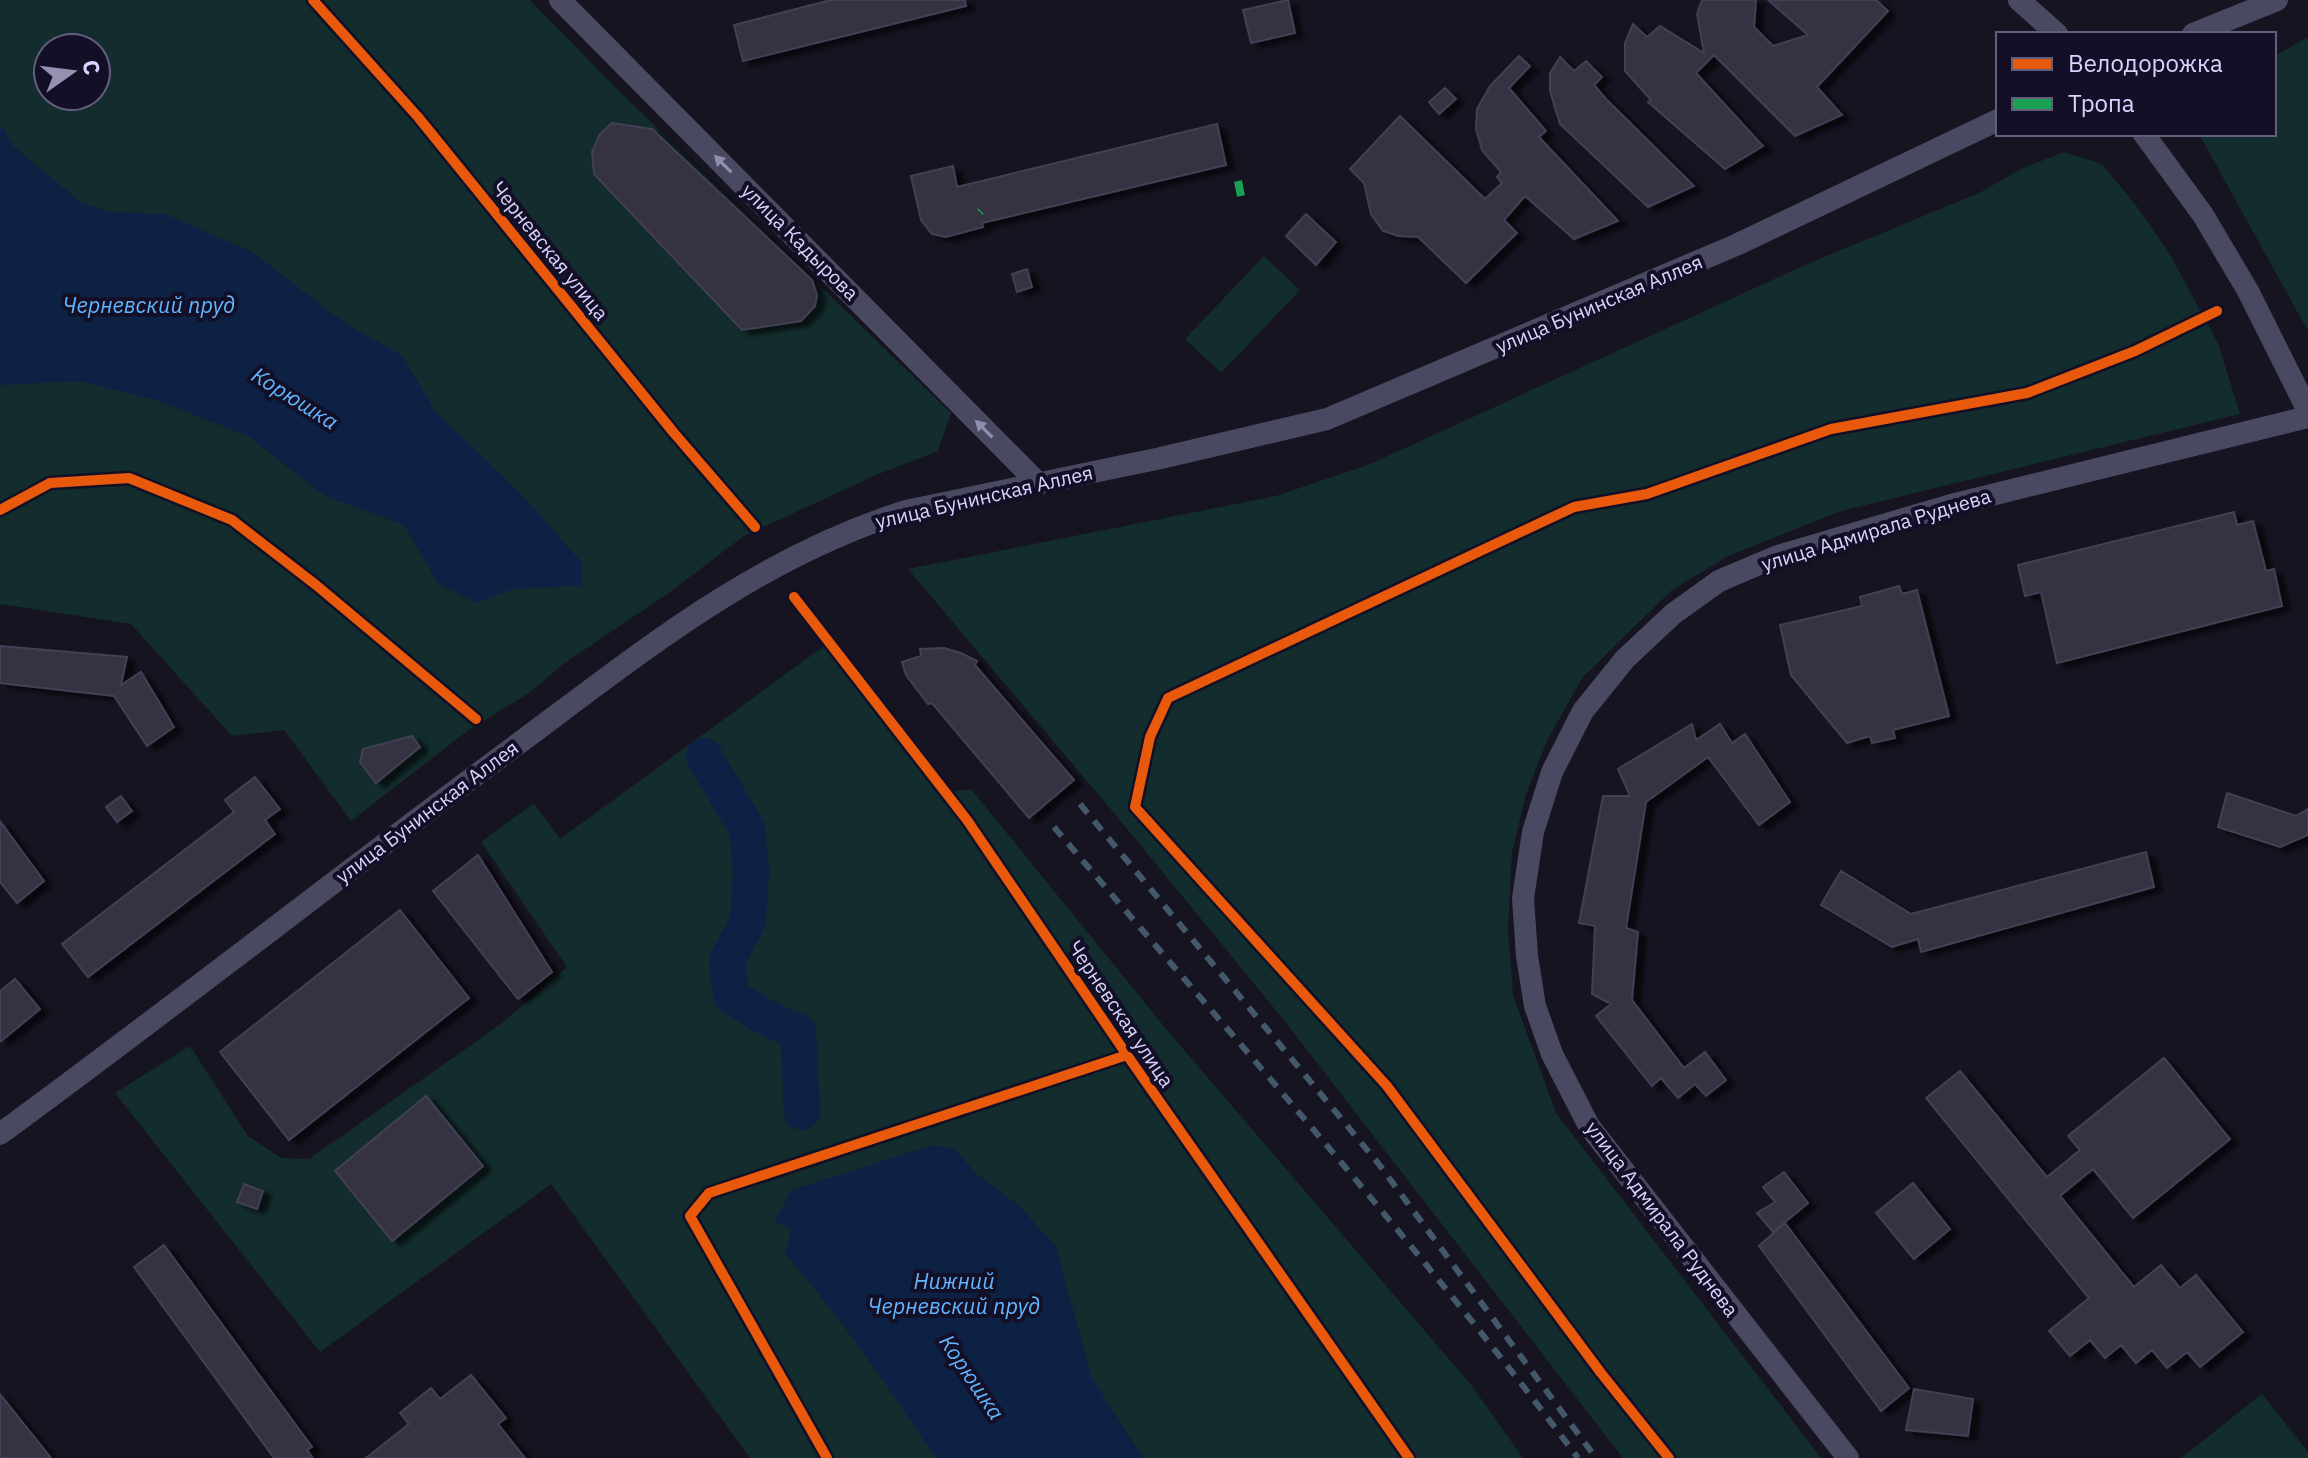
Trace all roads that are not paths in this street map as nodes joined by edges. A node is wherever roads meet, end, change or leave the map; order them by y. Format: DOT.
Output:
graph roads {
  1 [pos="560,0"];
  2 [pos="2019,0"];
  3 [pos="2277,0"];
  4 [pos="2055,32"];
  5 [pos="2198,32"];
  6 [pos="1996,121"];
  7 [pos="2145,136"];
  8 [pos="2308,411"];
  9 [pos="2308,417"];
  10 [pos="1039,484"];
  11 [pos="0,1134"];
  12 [pos="1848,1458"];
  10 -- 1 [label="street, улица Кадырова, one-way"];
  2 -- 4 [label="street"];
  3 -- 5 [label="street"];
  6 -- 10 [label="street, улица Бунинская Аллея"];
  7 -- 8 [label="street"];
  9 -- 12 [label="street, улица Адмирала Руднева"];
  10 -- 11 [label="street, улица Бунинская Аллея"];
}
